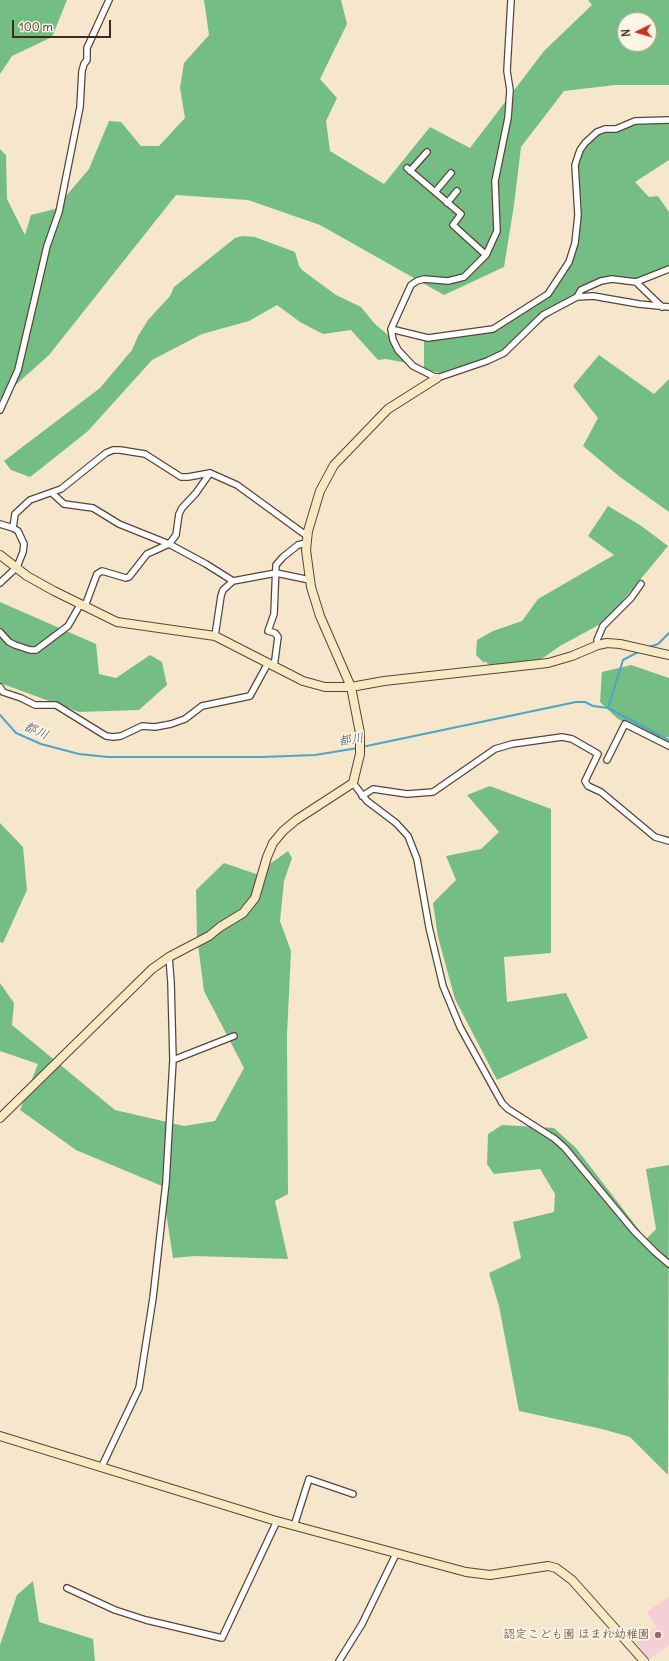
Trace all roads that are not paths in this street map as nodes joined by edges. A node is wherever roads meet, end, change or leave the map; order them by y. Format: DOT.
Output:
graph roads {
  1 [pos="108,0"];
  2 [pos="511,0"];
  3 [pos="668,120"];
  4 [pos="427,152"];
  5 [pos="451,173"];
  6 [pos="458,191"];
  7 [pos="435,192"];
  8 [pos="447,203"];
  9 [pos="486,255"];
  10 [pos="669,269"];
  11 [pos="636,282"];
  12 [pos="577,297"];
  13 [pos="662,307"];
  14 [pos="669,307"];
  15 [pos="391,329"];
  16 [pos="437,378"];
  17 [pos="0,410"];
  18 [pos="210,473"];
  19 [pos="52,493"];
  20 [pos="0,524"];
  21 [pos="13,528"];
  22 [pos="307,539"];
  23 [pos="169,544"];
  24 [pos="0,556"];
  25 [pos="17,567"];
  26 [pos="276,573"];
  27 [pos="310,580"];
  28 [pos="233,581"];
  29 [pos="0,583"];
  30 [pos="641,584"];
  31 [pos="82,605"];
  32 [pos="0,632"];
  33 [pos="215,636"];
  34 [pos="598,644"];
  35 [pos="669,655"];
  36 [pos="271,665"];
  37 [pos="0,687"];
  38 [pos="351,687"];
  39 [pos="669,746"];
  40 [pos="607,760"];
  41 [pos="353,783"];
  42 [pos="362,796"];
  43 [pos="669,841"];
  44 [pos="169,957"];
  45 [pos="234,1036"];
  46 [pos="173,1060"];
  47 [pos="0,1118"];
  48 [pos="669,1264"];
  49 [pos="0,1436"];
  50 [pos="102,1466"];
  51 [pos="354,1494"];
  52 [pos="277,1521"];
  53 [pos="294,1526"];
  54 [pos="396,1554"];
  55 [pos="67,1588"];
  56 [pos="339,1661"];
  57 [pos="644,1661"];
  1 -- 17 [label="street"];
  2 -- 9 [label="street"];
  3 -- 15 [label="street"];
  4 -- 7 [label="street"];
  5 -- 7 [label="street"];
  6 -- 8 [label="street"];
  7 -- 8 [label="street"];
  8 -- 9 [label="street"];
  9 -- 15 [label="street"];
  10 -- 11 [label="street"];
  11 -- 12 [label="street"];
  11 -- 13 [label="street"];
  12 -- 13 [label="street"];
  12 -- 16 [label="street"];
  13 -- 14 [label="street"];
  15 -- 16 [label="street"];
  16 -- 22 [label="street"];
  18 -- 19 [label="street"];
  18 -- 22 [label="street"];
  18 -- 23 [label="street"];
  19 -- 21 [label="street"];
  19 -- 23 [label="street"];
  20 -- 21 [label="street"];
  21 -- 25 [label="street"];
  22 -- 26 [label="street"];
  22 -- 27 [label="street"];
  23 -- 28 [label="street"];
  23 -- 31 [label="street"];
  24 -- 25 [label="street"];
  25 -- 29 [label="street"];
  25 -- 31 [label="street"];
  26 -- 27 [label="street"];
  26 -- 28 [label="street"];
  26 -- 36 [label="street"];
  27 -- 38 [label="street"];
  28 -- 33 [label="street"];
  30 -- 34 [label="street"];
  31 -- 32 [label="street"];
  31 -- 33 [label="street"];
  33 -- 36 [label="street"];
  34 -- 35 [label="street"];
  34 -- 38 [label="street"];
  36 -- 37 [label="street"];
  36 -- 38 [label="street"];
  38 -- 41 [label="street"];
  39 -- 40 [label="street"];
  41 -- 42 [label="street"];
  41 -- 44 [label="street"];
  42 -- 43 [label="street"];
  42 -- 48 [label="street"];
  44 -- 46 [label="street"];
  44 -- 47 [label="street"];
  45 -- 46 [label="street"];
  46 -- 50 [label="street"];
  49 -- 50 [label="street"];
  50 -- 52 [label="street"];
  51 -- 53 [label="street"];
  52 -- 53 [label="street"];
  52 -- 55 [label="street"];
  53 -- 54 [label="street"];
  54 -- 56 [label="street"];
  54 -- 57 [label="street"];
}
